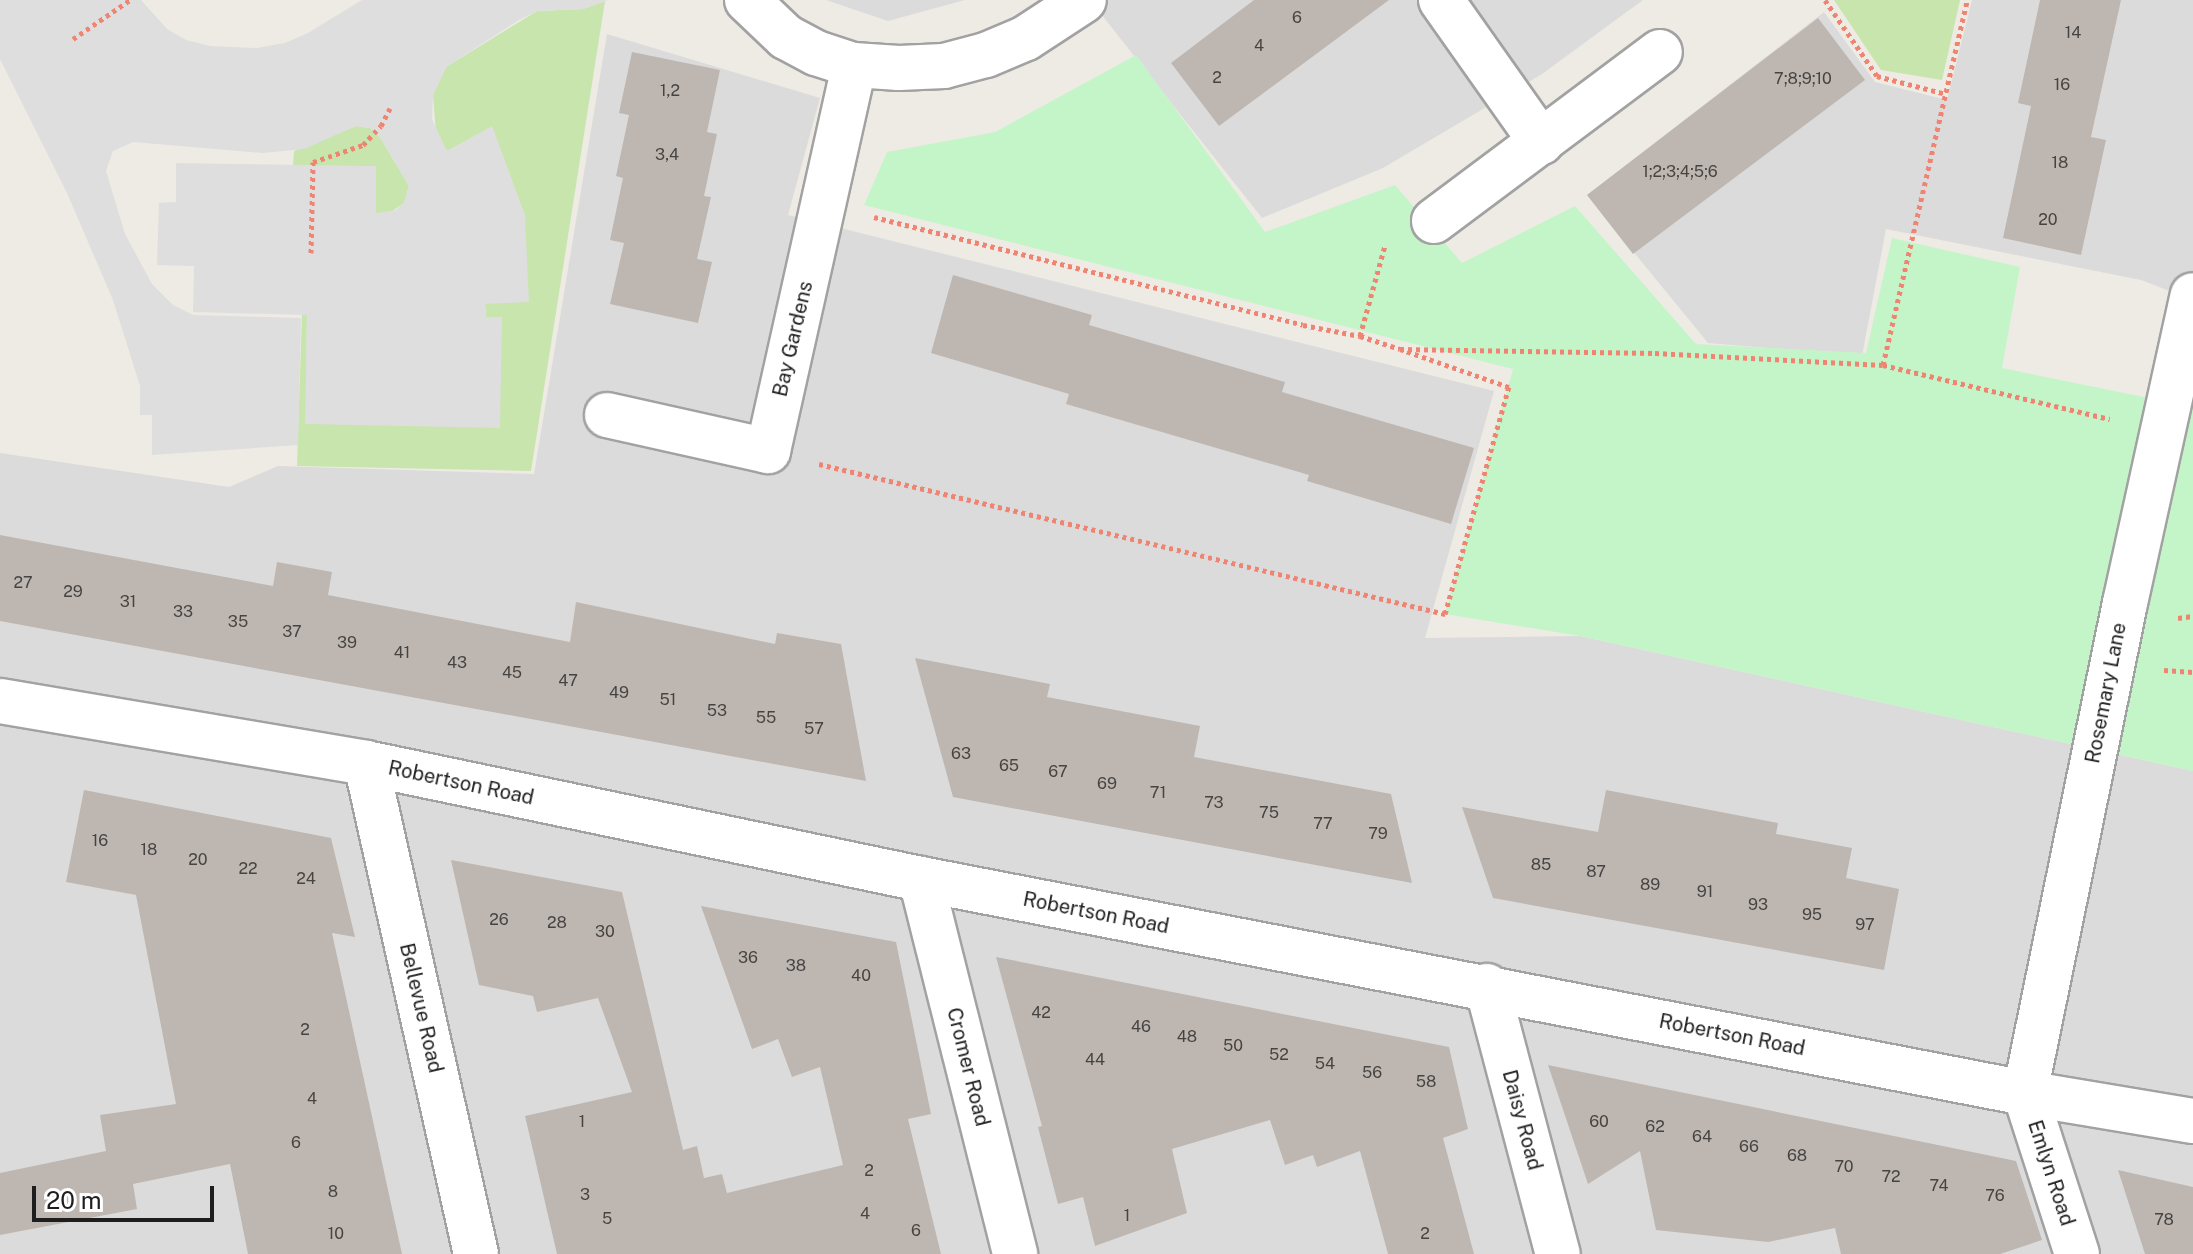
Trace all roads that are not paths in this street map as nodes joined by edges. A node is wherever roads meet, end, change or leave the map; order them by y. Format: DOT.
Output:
graph roads {
  1 [pos="747,0"];
  2 [pos="1084,0"];
  3 [pos="1441,0"];
  4 [pos="1660,52"];
  5 [pos="854,65"];
  6 [pos="1541,142"];
  7 [pos="1434,221"];
  8 [pos="2193,295"];
  9 [pos="607,415"];
  10 [pos="0,701"];
  11 [pos="366,763"];
  12 [pos="921,879"];
  13 [pos="1487,986"];
  14 [pos="2025,1093"];
  15 [pos="2193,1121"];
  16 [pos="476,1254"];
  17 [pos="1015,1254"];
  18 [pos="1558,1254"];
  19 [pos="2077,1254"];
  1 -- 5 [label="street"];
  2 -- 5 [label="street"];
  3 -- 6 [label="street"];
  4 -- 6 [label="street"];
  5 -- 9 [label="street, Bay Gardens"];
  6 -- 7 [label="street"];
  8 -- 14 [label="street, Rosemary Lane"];
  10 -- 11 [label="street, Robertson Road"];
  11 -- 12 [label="street, Robertson Road"];
  11 -- 16 [label="street, Bellevue Road"];
  12 -- 13 [label="street, Robertson Road"];
  12 -- 17 [label="street, Cromer Road"];
  13 -- 14 [label="street, Robertson Road"];
  13 -- 18 [label="street, Daisy Road"];
  14 -- 15 [label="street, Robertson Road"];
  14 -- 19 [label="street, Emlyn Road"];
}
